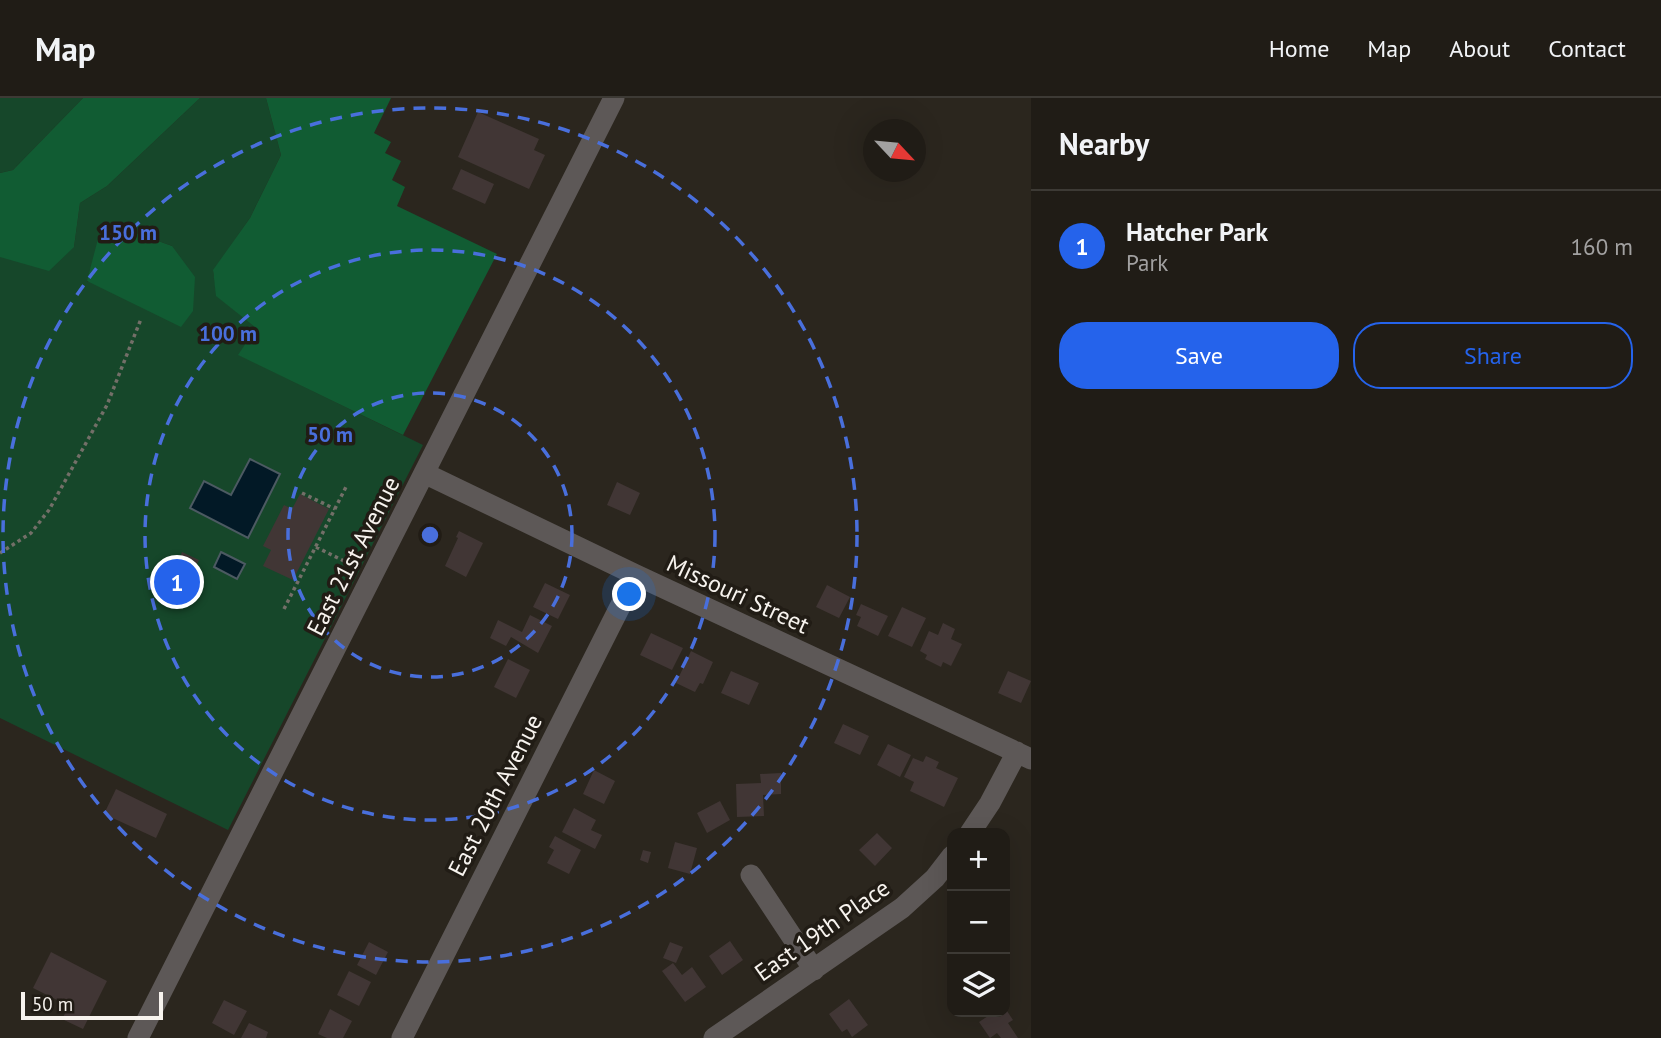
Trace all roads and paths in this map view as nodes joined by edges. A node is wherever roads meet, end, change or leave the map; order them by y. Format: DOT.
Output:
graph roads {
  1 [pos="614,98"];
  2 [pos="141,319"];
  3 [pos="424,473"];
  4 [pos="347,485"];
  5 [pos="302,493"];
  6 [pos="335,509"];
  7 [pos="316,547"];
  8 [pos="0,553"];
  9 [pos="344,561"];
  10 [pos="636,575"];
  11 [pos="284,609"];
  12 [pos="1024,756"];
  13 [pos="973,828"];
  14 [pos="947,862"];
  15 [pos="751,875"];
  16 [pos="814,970"];
  17 [pos="138,1038"];
  18 [pos="402,1038"];
  19 [pos="714,1038"];
  1 -- 3 [label="street, East 21st Avenue"];
  2 -- 8 [label="path"];
  3 -- 10 [label="street, Missouri Street"];
  3 -- 17 [label="street, East 21st Avenue"];
  4 -- 6 [label="path"];
  5 -- 6 [label="path"];
  6 -- 7 [label="path"];
  7 -- 9 [label="path"];
  7 -- 11 [label="path"];
  10 -- 12 [label="street, Missouri Street"];
  10 -- 18 [label="street, East 20th Avenue"];
  12 -- 13 [label="street"];
  14 -- 16 [label="street, East 19th Place"];
  15 -- 16 [label="street"];
  16 -- 19 [label="street, East 19th Place"];
}
